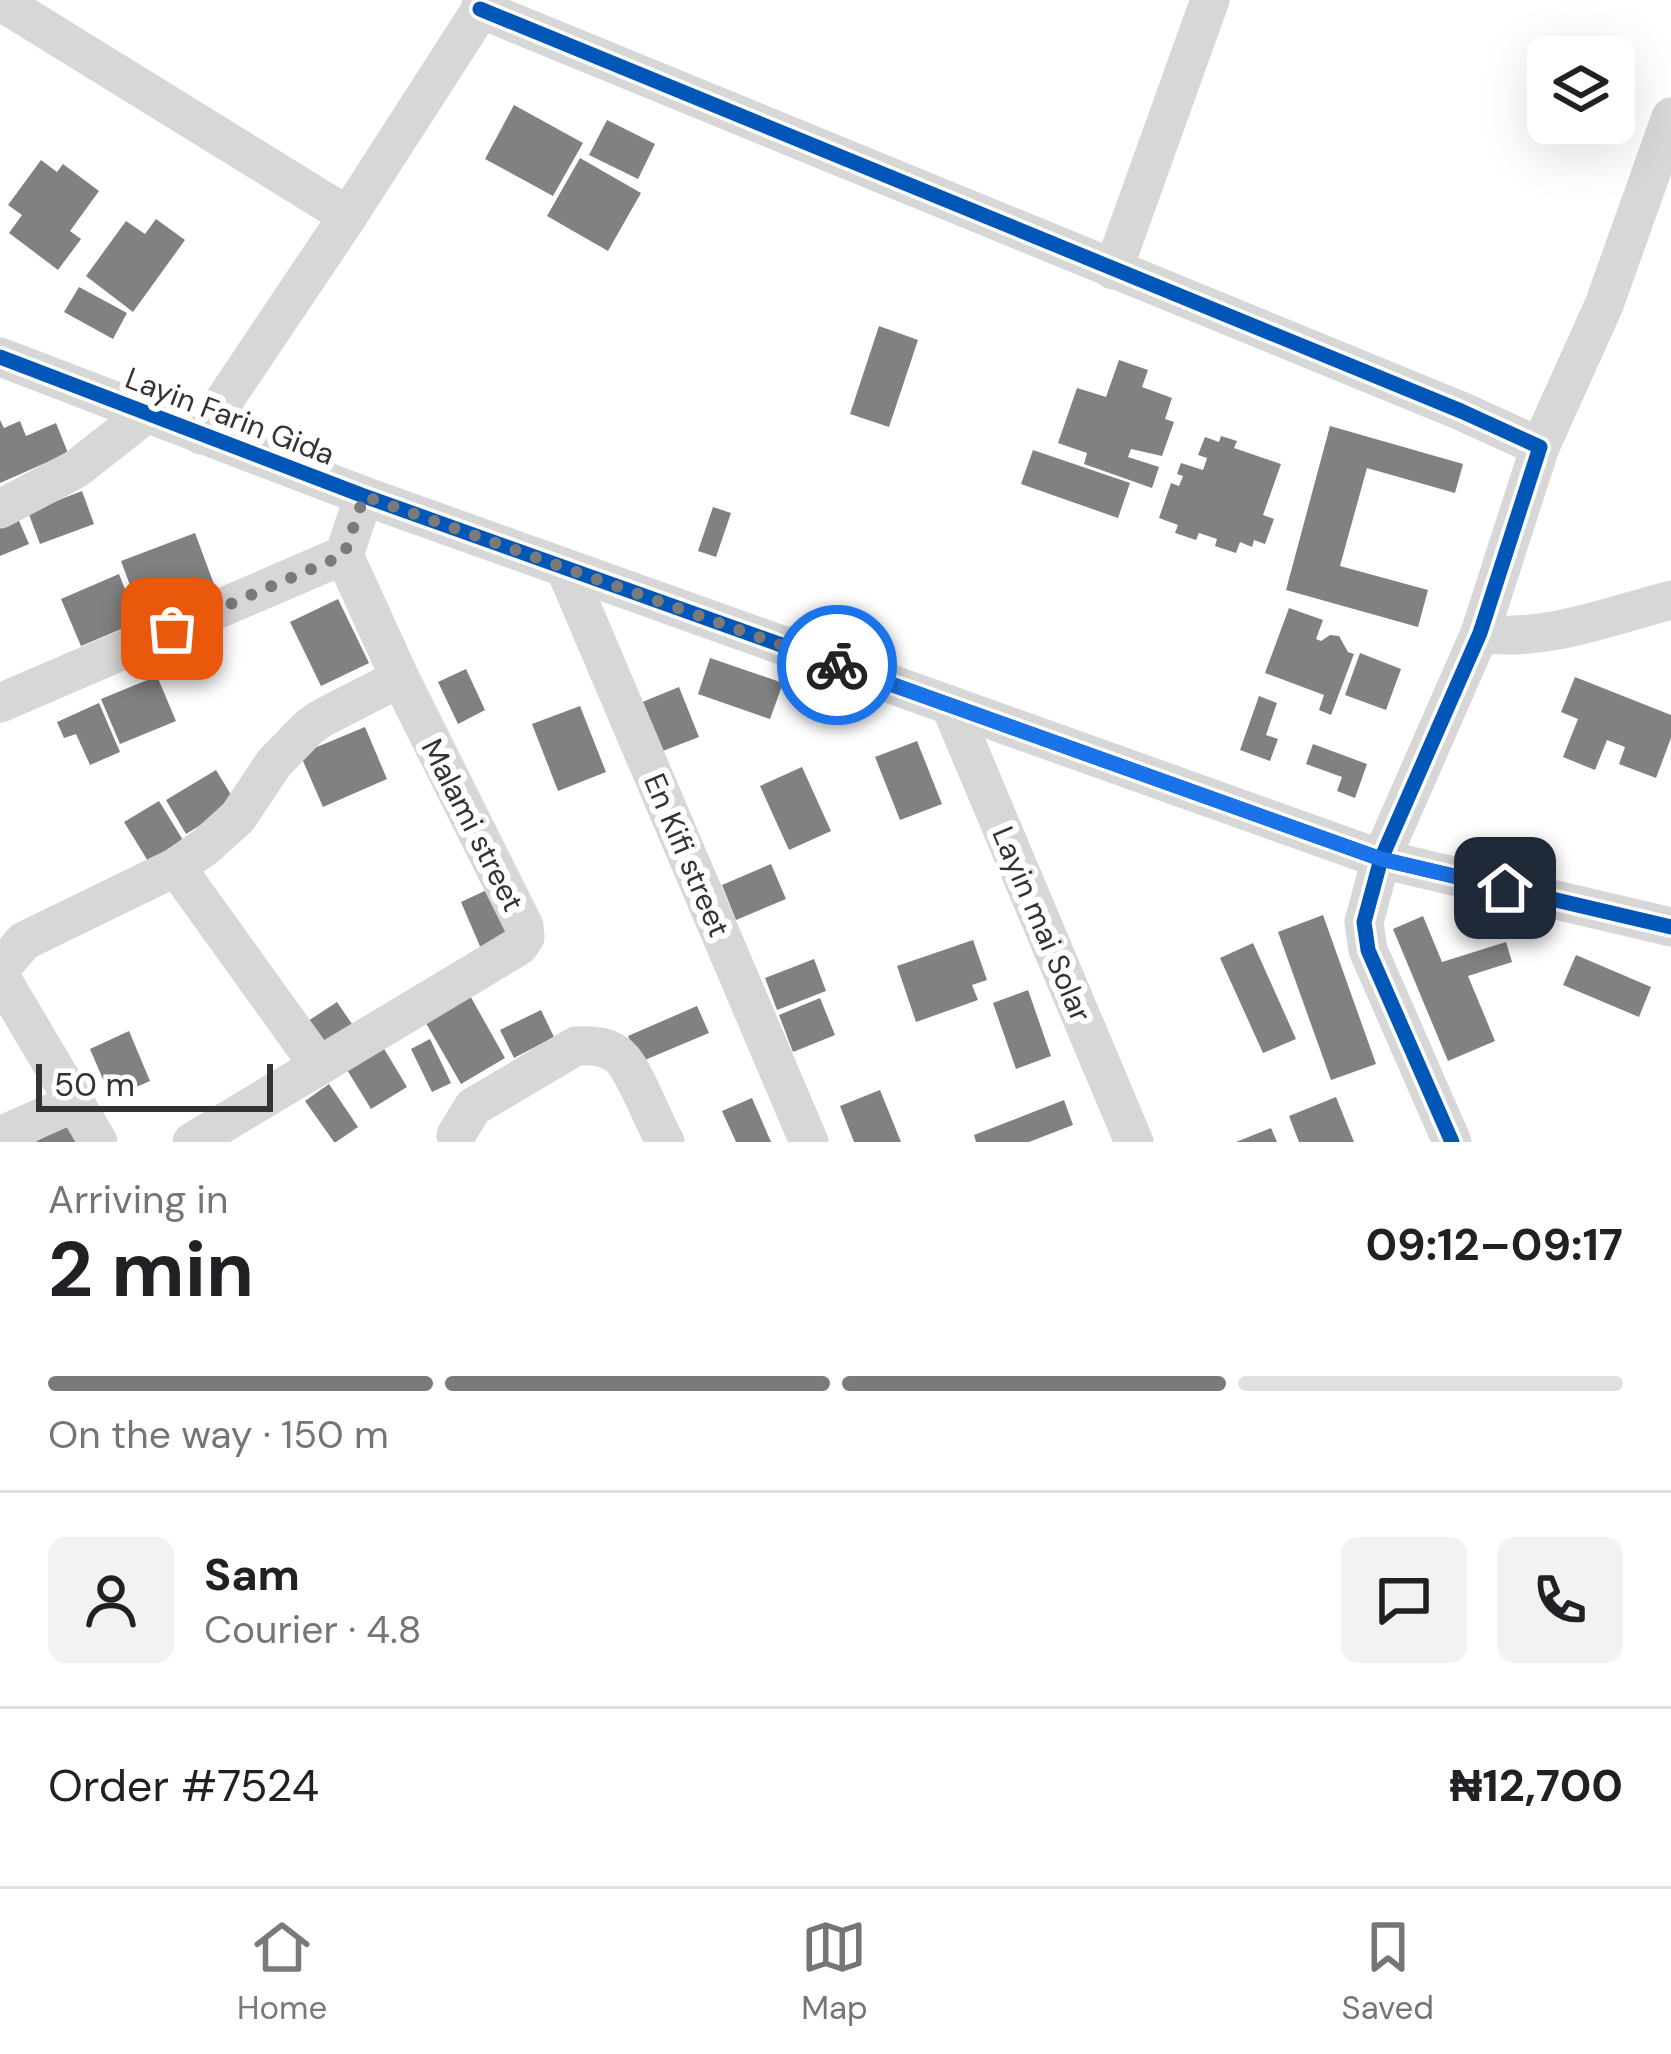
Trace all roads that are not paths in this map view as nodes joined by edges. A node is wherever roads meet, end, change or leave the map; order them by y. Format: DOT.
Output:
graph roads {
  1 [pos="1210,0"];
  2 [pos="0,1"];
  3 [pos="484,4"];
  4 [pos="1671,117"];
  5 [pos="348,217"];
  6 [pos="1113,270"];
  7 [pos="0,357"];
  8 [pos="146,414"];
  9 [pos="201,436"];
  10 [pos="1540,447"];
  11 [pos="364,496"];
  12 [pos="0,509"];
  13 [pos="344,555"];
  14 [pos="566,568"];
  15 [pos="1671,600"];
  16 [pos="1480,633"];
  17 [pos="400,678"];
  18 [pos="0,703"];
  19 [pos="950,706"];
  20 [pos="1381,859"];
  21 [pos="176,868"];
  22 [pos="1671,927"];
  23 [pos="0,972"];
  24 [pos="319,1066"];
  25 [pos="76,1102"];
  26 [pos="0,1136"];
  27 [pos="201,1140"];
  28 [pos="454,1140"];
  29 [pos="98,1142"];
  30 [pos="664,1142"];
  31 [pos="809,1142"];
  32 [pos="1133,1142"];
  33 [pos="1452,1142"];
  1 -- 6 [label="street"];
  2 -- 5 [label="street"];
  3 -- 5 [label="street"];
  3 -- 6 [label="street"];
  4 -- 10 [label="street"];
  5 -- 9 [label="street"];
  6 -- 10 [label="street"];
  7 -- 8 [label="street, Layin Farin Gida"];
  8 -- 9 [label="street, Layin Farin Gida"];
  8 -- 12 [label="street"];
  9 -- 11 [label="street, Layin Farin Gida"];
  10 -- 16 [label="street"];
  11 -- 13 [label="street"];
  11 -- 14 [label="street, Layin Farin Gida"];
  13 -- 17 [label="street, Malami street"];
  13 -- 18 [label="street"];
  14 -- 19 [label="street, Layin Farin Gida"];
  14 -- 31 [label="street, En Kifi street"];
  15 -- 16 [label="street"];
  16 -- 20 [label="street"];
  17 -- 21 [label="street"];
  17 -- 24 [label="street, Malami street"];
  19 -- 20 [label="street, Layin Farin Gida"];
  19 -- 32 [label="street, Layin mai Solar"];
  20 -- 22 [label="street, Layin Farin Gida"];
  20 -- 33 [label="street"];
  21 -- 23 [label="street"];
  21 -- 24 [label="street"];
  23 -- 25 [label="street"];
  24 -- 27 [label="street, Malami street"];
  25 -- 26 [label="street"];
  25 -- 29 [label="street"];
  28 -- 30 [label="street"];
}
